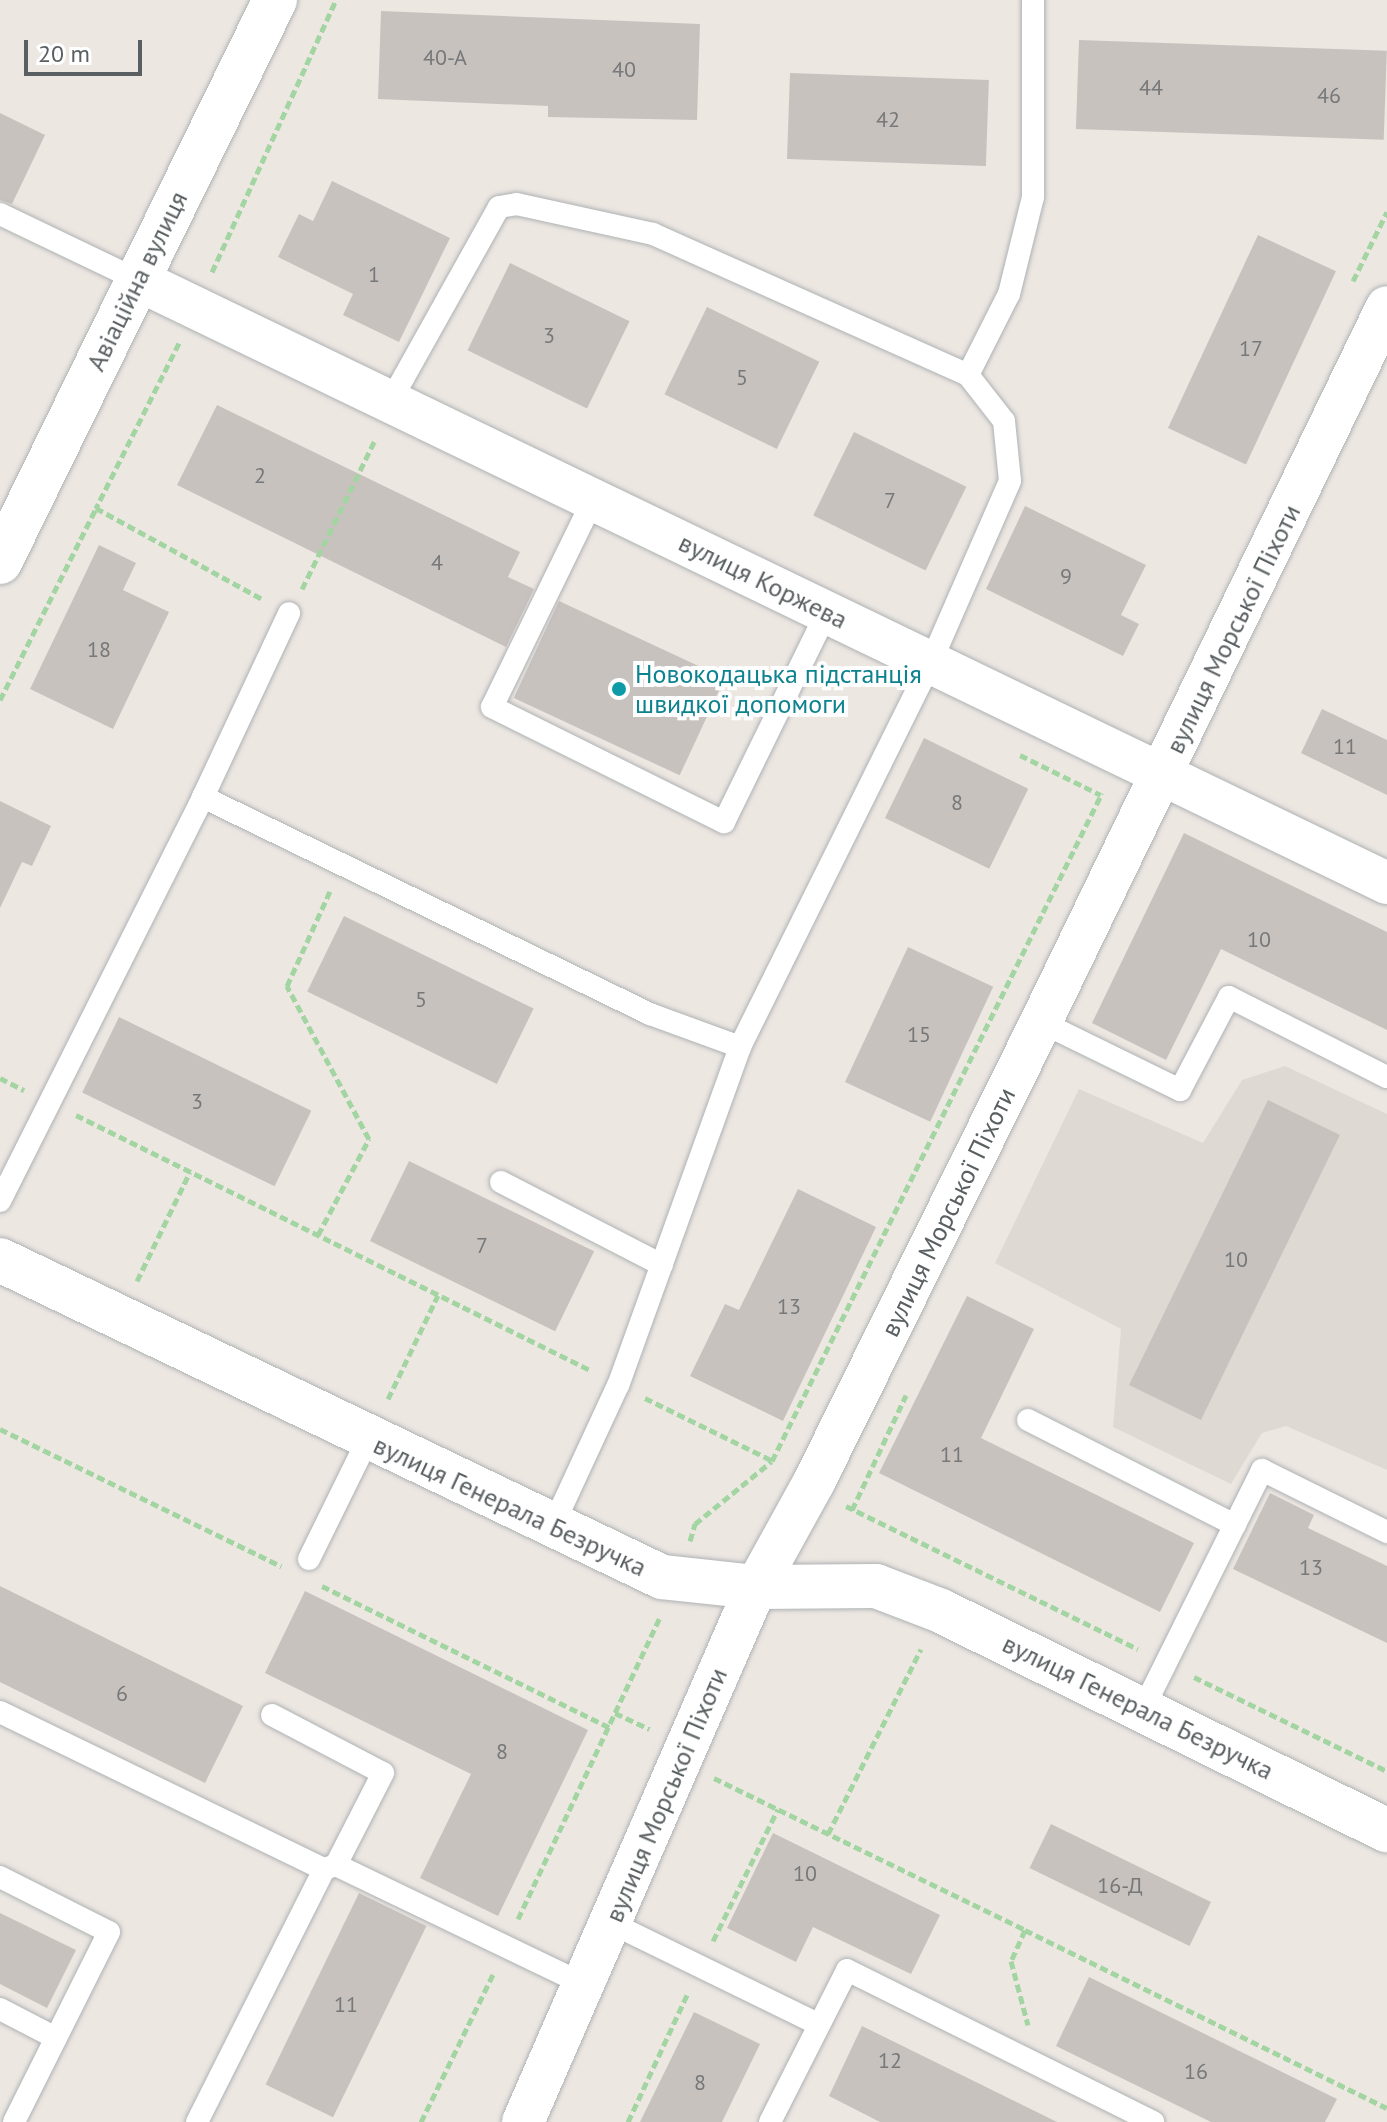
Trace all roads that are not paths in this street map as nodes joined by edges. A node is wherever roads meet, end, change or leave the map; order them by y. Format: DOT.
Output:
graph roads {
  1 [pos="275,0"];
  2 [pos="1033,0"];
  3 [pos="0,214"];
  4 [pos="138,280"];
  5 [pos="1387,307"];
  6 [pos="968,375"];
  7 [pos="390,402"];
  8 [pos="593,500"];
  9 [pos="0,562"];
  10 [pos="827,612"];
  11 [pos="289,613"];
  12 [pos="931,662"];
  13 [pos="1163,774"];
  14 [pos="203,797"];
  15 [pos="1387,883"];
  16 [pos="1041,1022"];
  17 [pos="740,1047"];
  18 [pos="1387,1077"];
  19 [pos="501,1182"];
  20 [pos="0,1201"];
  21 [pos="0,1260"];
  22 [pos="662,1265"];
  23 [pos="1028,1420"];
  24 [pos="368,1439"];
  25 [pos="1235,1525"];
  26 [pos="552,1528"];
  27 [pos="1387,1532"];
  28 [pos="309,1559"];
  29 [pos="756,1587"];
  30 [pos="1143,1709"];
  31 [pos="0,1712"];
  32 [pos="272,1715"];
  33 [pos="1387,1830"];
  34 [pos="330,1867"];
  35 [pos="0,1877"];
  36 [pos="611,1923"];
  37 [pos="585,1985"];
  38 [pos="0,2009"];
  39 [pos="816,2023"];
  40 [pos="56,2038"];
  41 [pos="17,2117"];
  42 [pos="40,2122"];
  43 [pos="197,2122"];
  44 [pos="523,2122"];
  45 [pos="770,2122"];
  46 [pos="1153,2122"];
  1 -- 4 [label="street, Авіаційна вулиця"];
  2 -- 6 [label="lane"];
  3 -- 4 [label="lane"];
  4 -- 7 [label="street, вулиця Коржева"];
  4 -- 9 [label="street, Авіаційна вулиця"];
  5 -- 13 [label="street, вулиця Морської Піхоти"];
  6 -- 7 [label="lane"];
  6 -- 12 [label="lane"];
  7 -- 8 [label="street, вулиця Коржева"];
  8 -- 10 [label="street, вулиця Коржева"];
  8 -- 10 [label="lane"];
  10 -- 12 [label="street, вулиця Коржева"];
  11 -- 14 [label="lane"];
  12 -- 13 [label="street, вулиця Коржева"];
  12 -- 17 [label="lane"];
  13 -- 15 [label="street, вулиця Коржева"];
  13 -- 16 [label="street, вулиця Морської Піхоти"];
  14 -- 17 [label="lane"];
  14 -- 20 [label="lane"];
  16 -- 18 [label="lane"];
  16 -- 29 [label="street, вулиця Морської Піхоти"];
  17 -- 22 [label="lane"];
  19 -- 22 [label="lane"];
  21 -- 24 [label="street, вулиця Генерала Безручка"];
  22 -- 26 [label="lane"];
  23 -- 25 [label="lane"];
  24 -- 26 [label="street, вулиця Генерала Безручка"];
  24 -- 28 [label="lane"];
  25 -- 27 [label="lane"];
  25 -- 30 [label="lane"];
  26 -- 29 [label="street, вулиця Генерала Безручка"];
  29 -- 30 [label="street, вулиця Генерала Безручка"];
  29 -- 36 [label="street, вулиця Морської Піхоти"];
  30 -- 33 [label="street, вулиця Генерала Безручка"];
  31 -- 34 [label="lane"];
  32 -- 34 [label="lane"];
  34 -- 37 [label="lane"];
  34 -- 43 [label="lane"];
  35 -- 40 [label="lane"];
  36 -- 37 [label="street, вулиця Морської Піхоти"];
  36 -- 39 [label="lane"];
  37 -- 44 [label="street, вулиця Морської Піхоти"];
  38 -- 40 [label="lane"];
  39 -- 45 [label="lane"];
  39 -- 46 [label="lane"];
  40 -- 41 [label="lane"];
  41 -- 42 [label="lane"];
}
